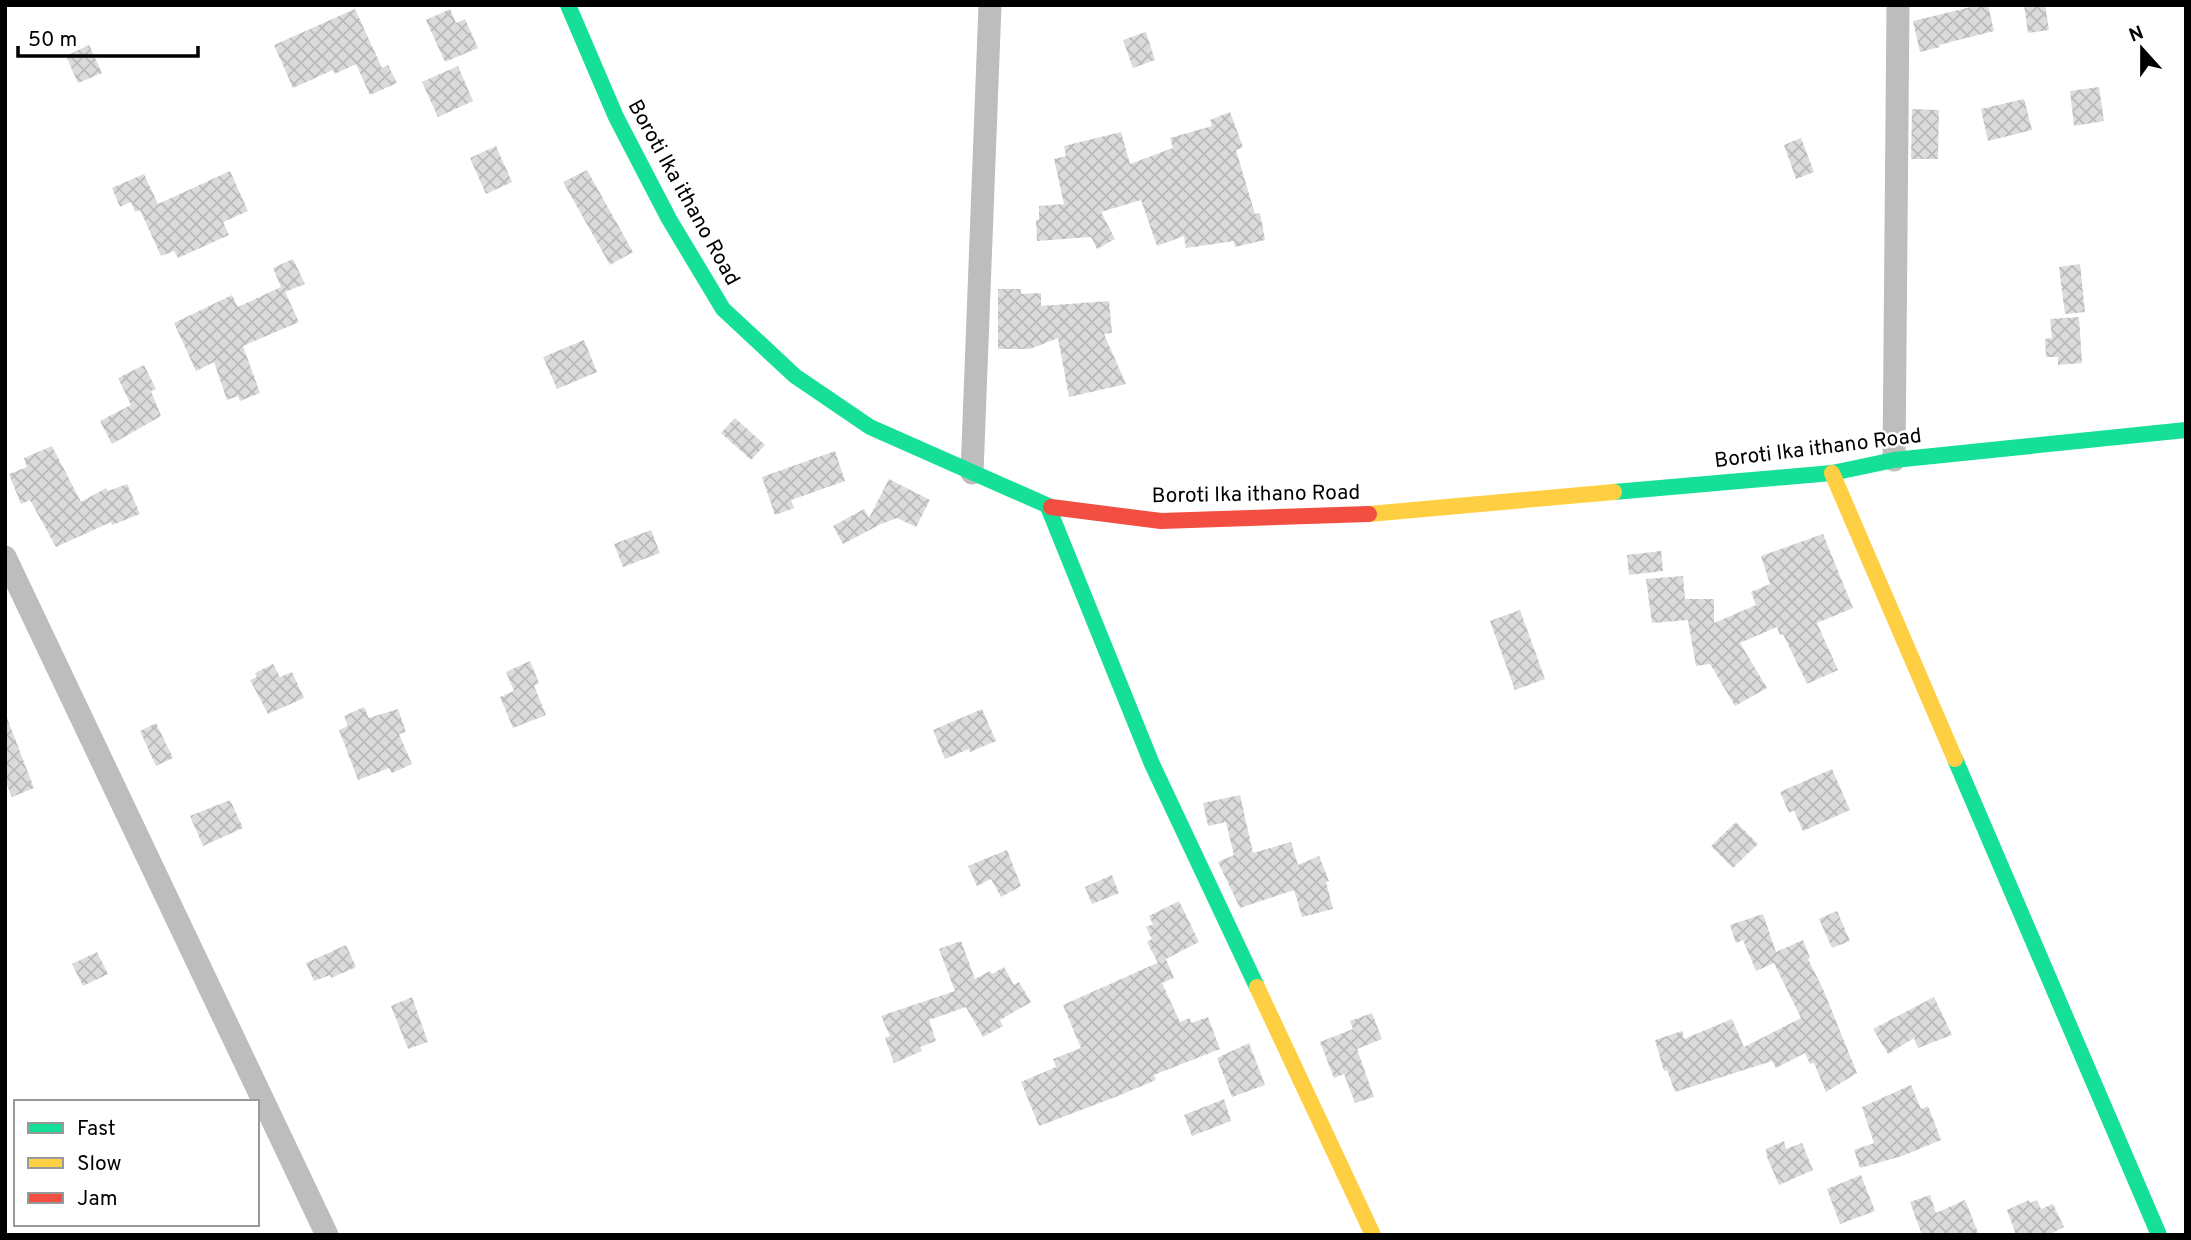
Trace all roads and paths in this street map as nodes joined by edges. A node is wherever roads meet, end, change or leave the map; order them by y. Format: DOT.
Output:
graph roads {
  1 [pos="568,5"];
  2 [pos="990,5"];
  3 [pos="1898,5"];
  4 [pos="2186,430"];
  5 [pos="1894,460"];
  6 [pos="972,473"];
  7 [pos="1832,473"];
  8 [pos="1048,507"];
  9 [pos="5,557"];
  10 [pos="327,1235"];
  11 [pos="1373,1235"];
  12 [pos="2159,1235"];
  1 -- 6 [label="street, Boroti Ika ithano Road"];
  2 -- 6 [label="street"];
  3 -- 5 [label="street"];
  4 -- 5 [label="street, Boroti Ika ithano Road"];
  5 -- 7 [label="street, Boroti Ika ithano Road"];
  6 -- 8 [label="street, Boroti Ika ithano Road"];
  7 -- 8 [label="street, Boroti Ika ithano Road"];
  7 -- 12 [label="street"];
  8 -- 11 [label="street"];
  9 -- 10 [label="street"];
}
